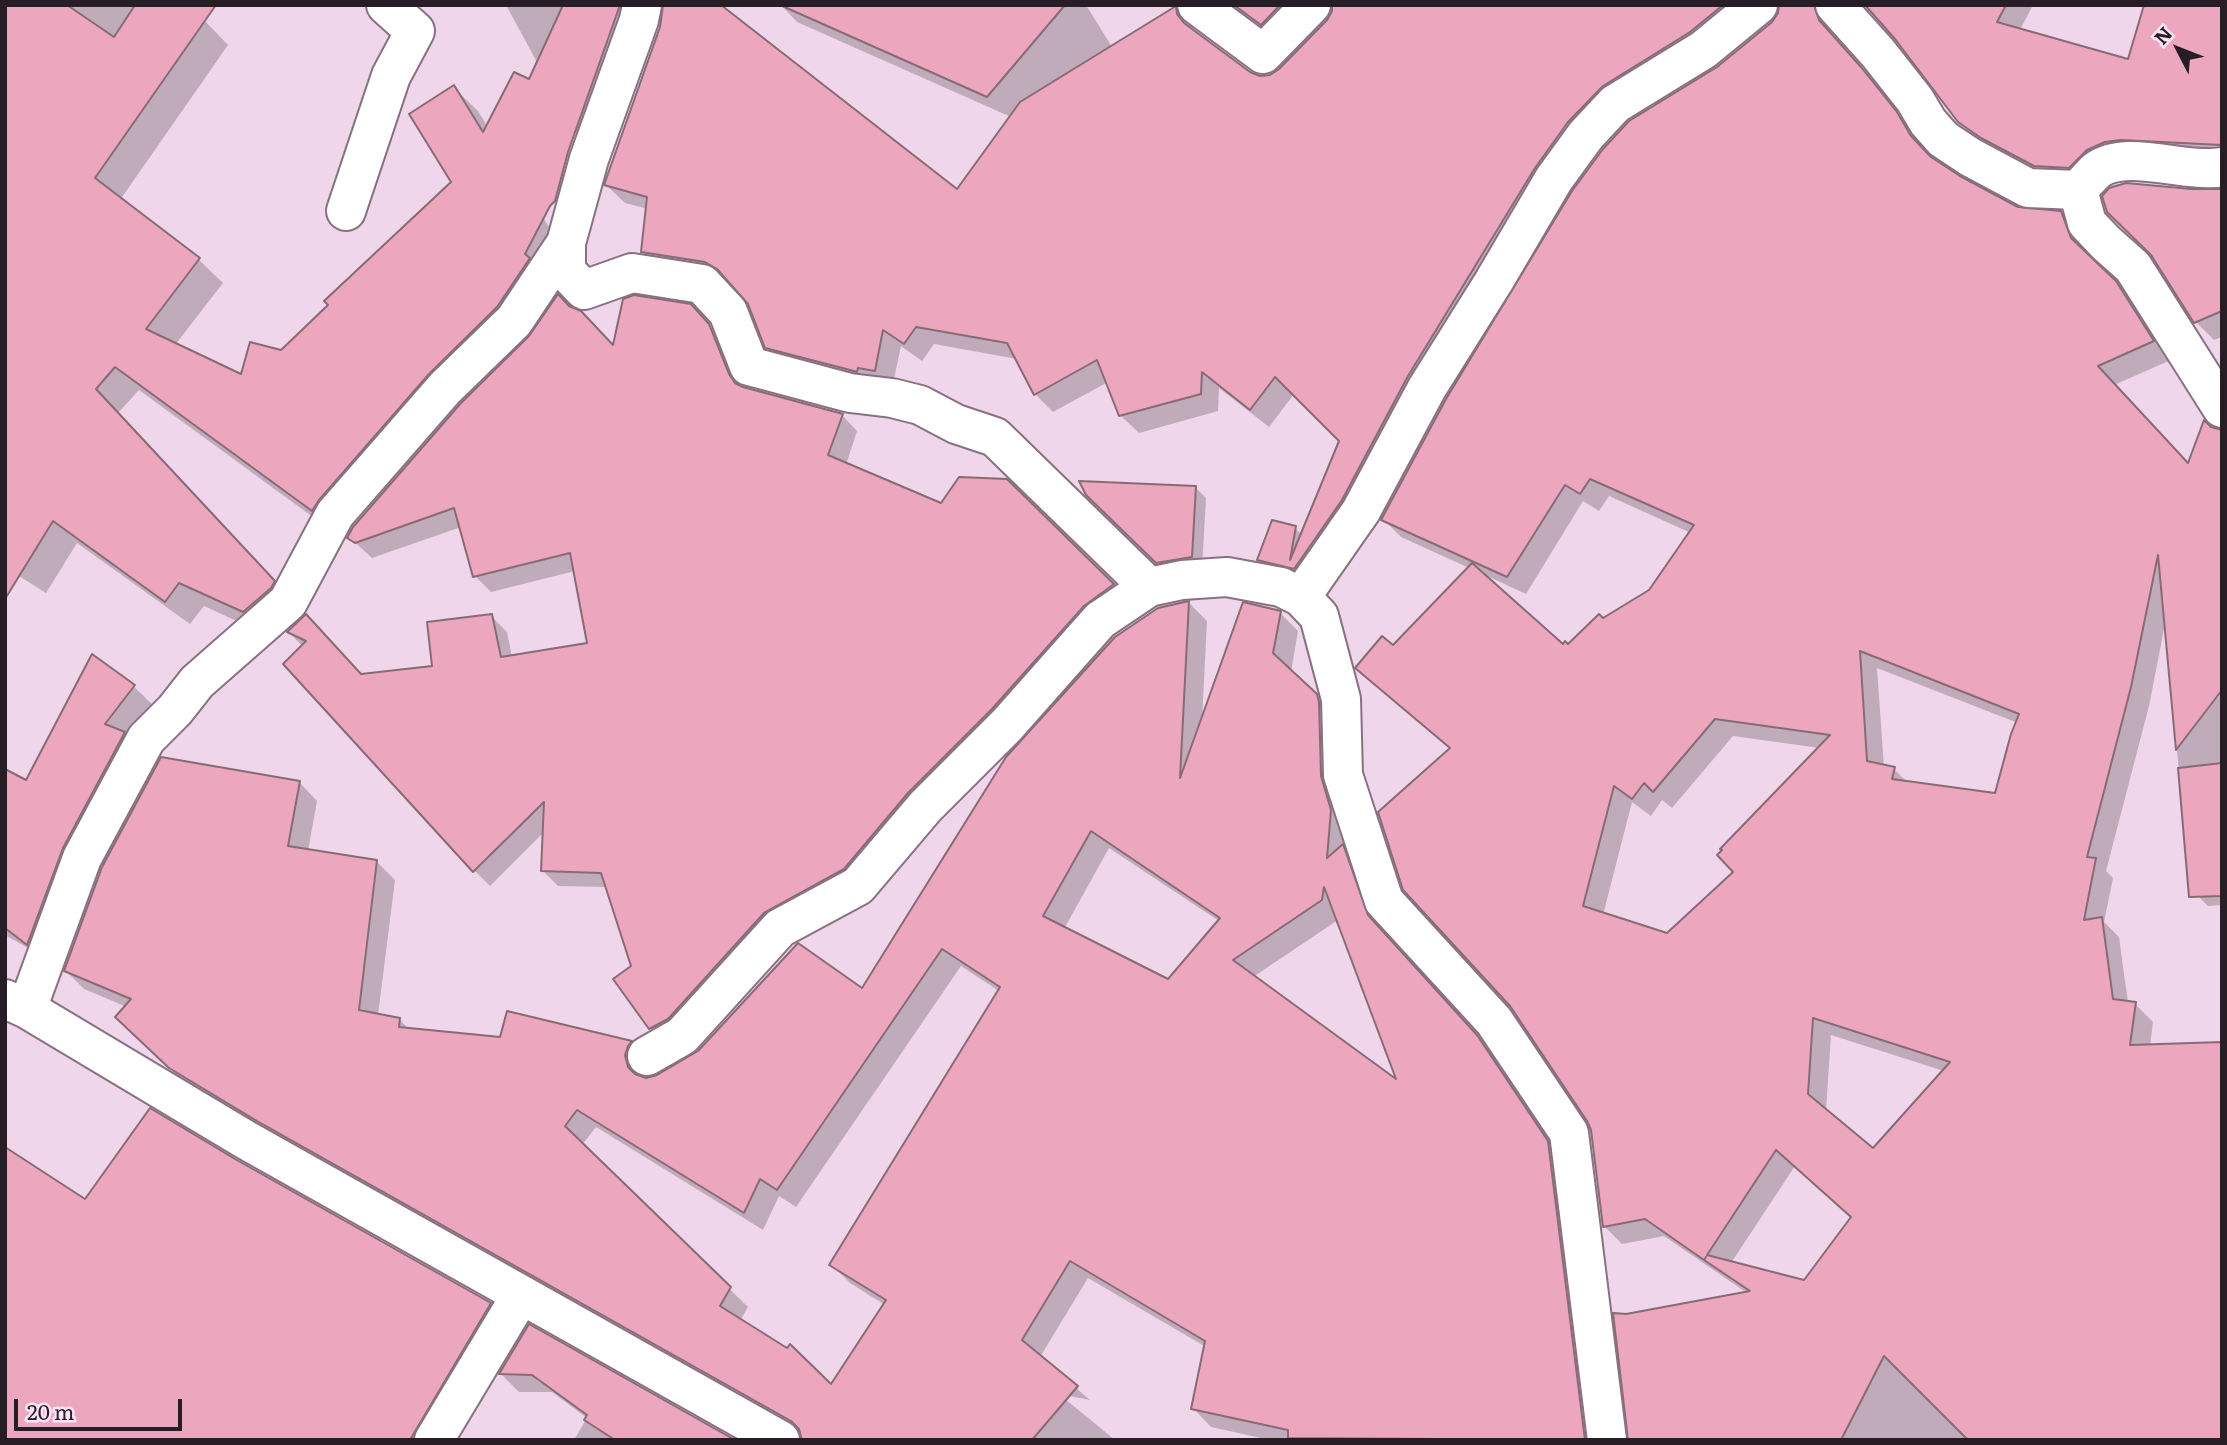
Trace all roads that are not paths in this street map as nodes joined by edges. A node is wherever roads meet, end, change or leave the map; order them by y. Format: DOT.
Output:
graph roads {
  1 [pos="386,5"];
  2 [pos="642,5"];
  3 [pos="1197,5"];
  4 [pos="1311,5"];
  5 [pos="1758,5"];
  6 [pos="1835,5"];
  7 [pos="2222,167"];
  8 [pos="2078,190"];
  9 [pos="346,211"];
  10 [pos="566,243"];
  11 [pos="2222,408"];
  12 [pos="1149,587"];
  13 [pos="1301,597"];
  14 [pos="16,1004"];
  15 [pos="647,1056"];
  16 [pos="522,1295"];
  17 [pos="434,1440"];
  18 [pos="780,1440"];
  19 [pos="1607,1440"];
  1 -- 9 [label="street"];
  2 -- 10 [label="street"];
  3 -- 4 [label="street"];
  5 -- 13 [label="street"];
  6 -- 8 [label="street"];
  7 -- 8 [label="street"];
  8 -- 11 [label="street"];
  10 -- 12 [label="street"];
  10 -- 14 [label="street"];
  12 -- 13 [label="street"];
  12 -- 15 [label="street"];
  13 -- 19 [label="street"];
  14 -- 16 [label="street"];
  16 -- 17 [label="street"];
  16 -- 18 [label="street"];
}
